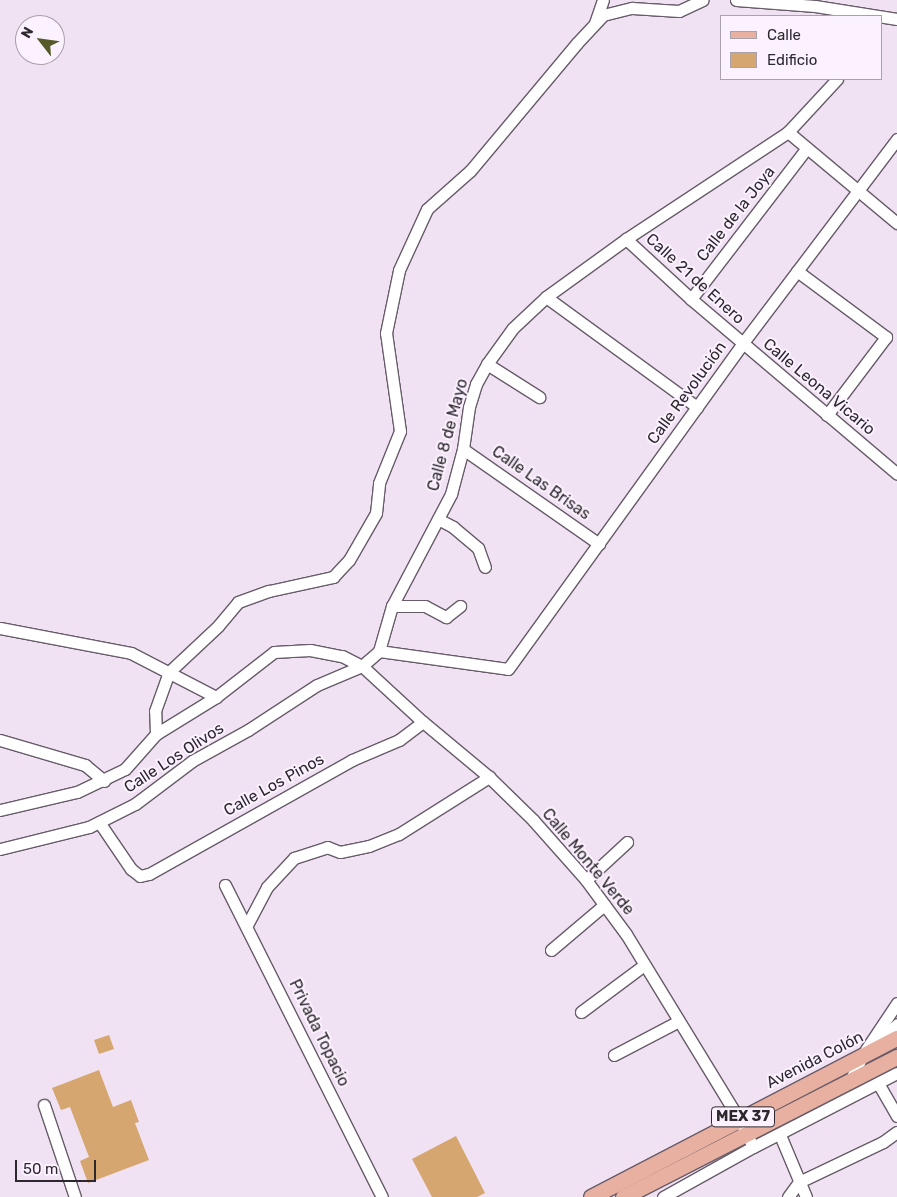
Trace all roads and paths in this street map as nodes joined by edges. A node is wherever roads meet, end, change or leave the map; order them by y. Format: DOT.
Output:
graph roads {
  1 [pos="603,0"];
  2 [pos="703,0"];
  3 [pos="736,0"];
  4 [pos="863,15"];
  5 [pos="594,24"];
  6 [pos="836,80"];
  7 [pos="788,132"];
  8 [pos="897,139"];
  9 [pos="808,148"];
  10 [pos="858,191"];
  11 [pos="897,223"];
  12 [pos="626,239"];
  13 [pos="797,271"];
  14 [pos="546,297"];
  15 [pos="691,299"];
  16 [pos="742,344"];
  17 [pos="487,364"];
  18 [pos="539,397"];
  19 [pos="697,408"];
  20 [pos="826,415"];
  21 [pos="464,449"];
  22 [pos="897,474"];
  23 [pos="438,519"];
  24 [pos="599,544"];
  25 [pos="485,567"];
  26 [pos="392,606"];
  27 [pos="460,606"];
  28 [pos="0,628"];
  29 [pos="379,651"];
  30 [pos="362,666"];
  31 [pos="169,672"];
  32 [pos="216,697"];
  33 [pos="424,722"];
  34 [pos="156,734"];
  35 [pos="0,740"];
  36 [pos="489,777"];
  37 [pos="104,780"];
  38 [pos="0,810"];
  39 [pos="99,822"];
  40 [pos="627,842"];
  41 [pos="0,849"];
  42 [pos="586,880"];
  43 [pos="225,885"];
  44 [pos="604,905"];
  45 [pos="247,925"];
  46 [pos="551,950"];
  47 [pos="644,965"];
  48 [pos="897,1004"];
  49 [pos="581,1012"];
  50 [pos="679,1021"];
  51 [pos="897,1024"];
  52 [pos="897,1038"];
  53 [pos="863,1054"];
  54 [pos="614,1055"];
  55 [pos="897,1057"];
  56 [pos="897,1073"];
  57 [pos="850,1080"];
  58 [pos="878,1083"];
  59 [pos="844,1100"];
  60 [pos="44,1105"];
  61 [pos="897,1116"];
  62 [pos="739,1119"];
  63 [pos="897,1132"];
  64 [pos="780,1134"];
  65 [pos="749,1141"];
  66 [pos="799,1182"];
  67 [pos="684,1192"];
  68 [pos="75,1197"];
  69 [pos="382,1197"];
  70 [pos="591,1197"];
  71 [pos="622,1197"];
  72 [pos="663,1197"];
  73 [pos="788,1197"];
  74 [pos="806,1197"];
  1 -- 5 [label="street"];
  2 -- 5 [label="street"];
  3 -- 4 [label="street"];
  5 -- 31 [label="street"];
  6 -- 7 [label="street, Calle 8 de Mayo"];
  7 -- 9 [label="street"];
  7 -- 12 [label="street, Calle 8 de Mayo"];
  8 -- 10 [label="street, Calle Revolución"];
  9 -- 10 [label="street"];
  9 -- 15 [label="street, Calle de la Joya"];
  10 -- 11 [label="street"];
  10 -- 13 [label="street, Calle Revolución"];
  12 -- 14 [label="street, Calle 8 de Mayo"];
  12 -- 15 [label="street, Calle 21 de Enero"];
  13 -- 16 [label="street, Calle Revolución"];
  13 -- 20 [label="street"];
  14 -- 17 [label="street, Calle 8 de Mayo"];
  14 -- 19 [label="street"];
  15 -- 16 [label="street, Calle 21 de Enero"];
  16 -- 19 [label="street, Calle Revolución"];
  16 -- 20 [label="street, Calle Leona Vicario"];
  17 -- 18 [label="street"];
  17 -- 21 [label="street, Calle 8 de Mayo"];
  19 -- 24 [label="street, Calle Revolución"];
  20 -- 22 [label="street, Calle Leona Vicario"];
  21 -- 23 [label="street, Calle 8 de Mayo"];
  21 -- 24 [label="street, Calle Las Brisas"];
  23 -- 25 [label="street"];
  23 -- 26 [label="street, Calle 8 de Mayo"];
  24 -- 29 [label="street, Calle Revolución"];
  26 -- 27 [label="street"];
  26 -- 29 [label="street, Calle 8 de Mayo"];
  28 -- 31 [label="street"];
  29 -- 30 [label="street, Calle Los Olivos"];
  30 -- 32 [label="street, Calle Monte Verde"];
  30 -- 33 [label="street, Calle Monte Verde"];
  30 -- 39 [label="street, Calle Los Olivos"];
  31 -- 32 [label="street"];
  31 -- 34 [label="street"];
  32 -- 34 [label="street, Calle Monte Verde"];
  33 -- 36 [label="street, Calle Monte Verde"];
  33 -- 39 [label="street, Calle Los Pinos"];
  34 -- 37 [label="street, Calle Monte Verde"];
  35 -- 37 [label="street"];
  36 -- 42 [label="street, Calle Monte Verde"];
  36 -- 45 [label="street"];
  37 -- 38 [label="street, Calle Monte Verde"];
  39 -- 41 [label="street, Calle Los Olivos"];
  40 -- 42 [label="street"];
  42 -- 44 [label="street, Calle Monte Verde"];
  43 -- 45 [label="street, Privada Topacio"];
  44 -- 46 [label="street"];
  44 -- 47 [label="street, Calle Monte Verde"];
  45 -- 69 [label="street, Privada Topacio"];
  47 -- 49 [label="street"];
  47 -- 50 [label="street, Calle Monte Verde"];
  48 -- 53 [label="street"];
  50 -- 54 [label="street"];
  50 -- 62 [label="street, Calle Monte Verde"];
  51 -- 53 [label="street"];
  52 -- 53 [label="main road, Avenida Colón / MEX 37"];
  53 -- 57 [label="street"];
  53 -- 62 [label="main road, Avenida Colón / MEX 37"];
  55 -- 57 [label="main road, Avenida Colón / MEX 37"];
  56 -- 58 [label="street"];
  57 -- 59 [label="street"];
  57 -- 65 [label="main road, Avenida Colón / MEX 37"];
  58 -- 59 [label="street"];
  58 -- 61 [label="street"];
  59 -- 64 [label="street"];
  60 -- 68 [label="street"];
  62 -- 65 [label="street, Calle Monte Verde"];
  62 -- 70 [label="main road, Avenida Colón / MEX 37"];
  63 -- 66 [label="street"];
  64 -- 65 [label="street"];
  64 -- 66 [label="street"];
  65 -- 67 [label="street"];
  65 -- 71 [label="main road, Avenida Colón / MEX 37"];
  66 -- 73 [label="street"];
  66 -- 74 [label="street"];
  67 -- 72 [label="street"];
}
